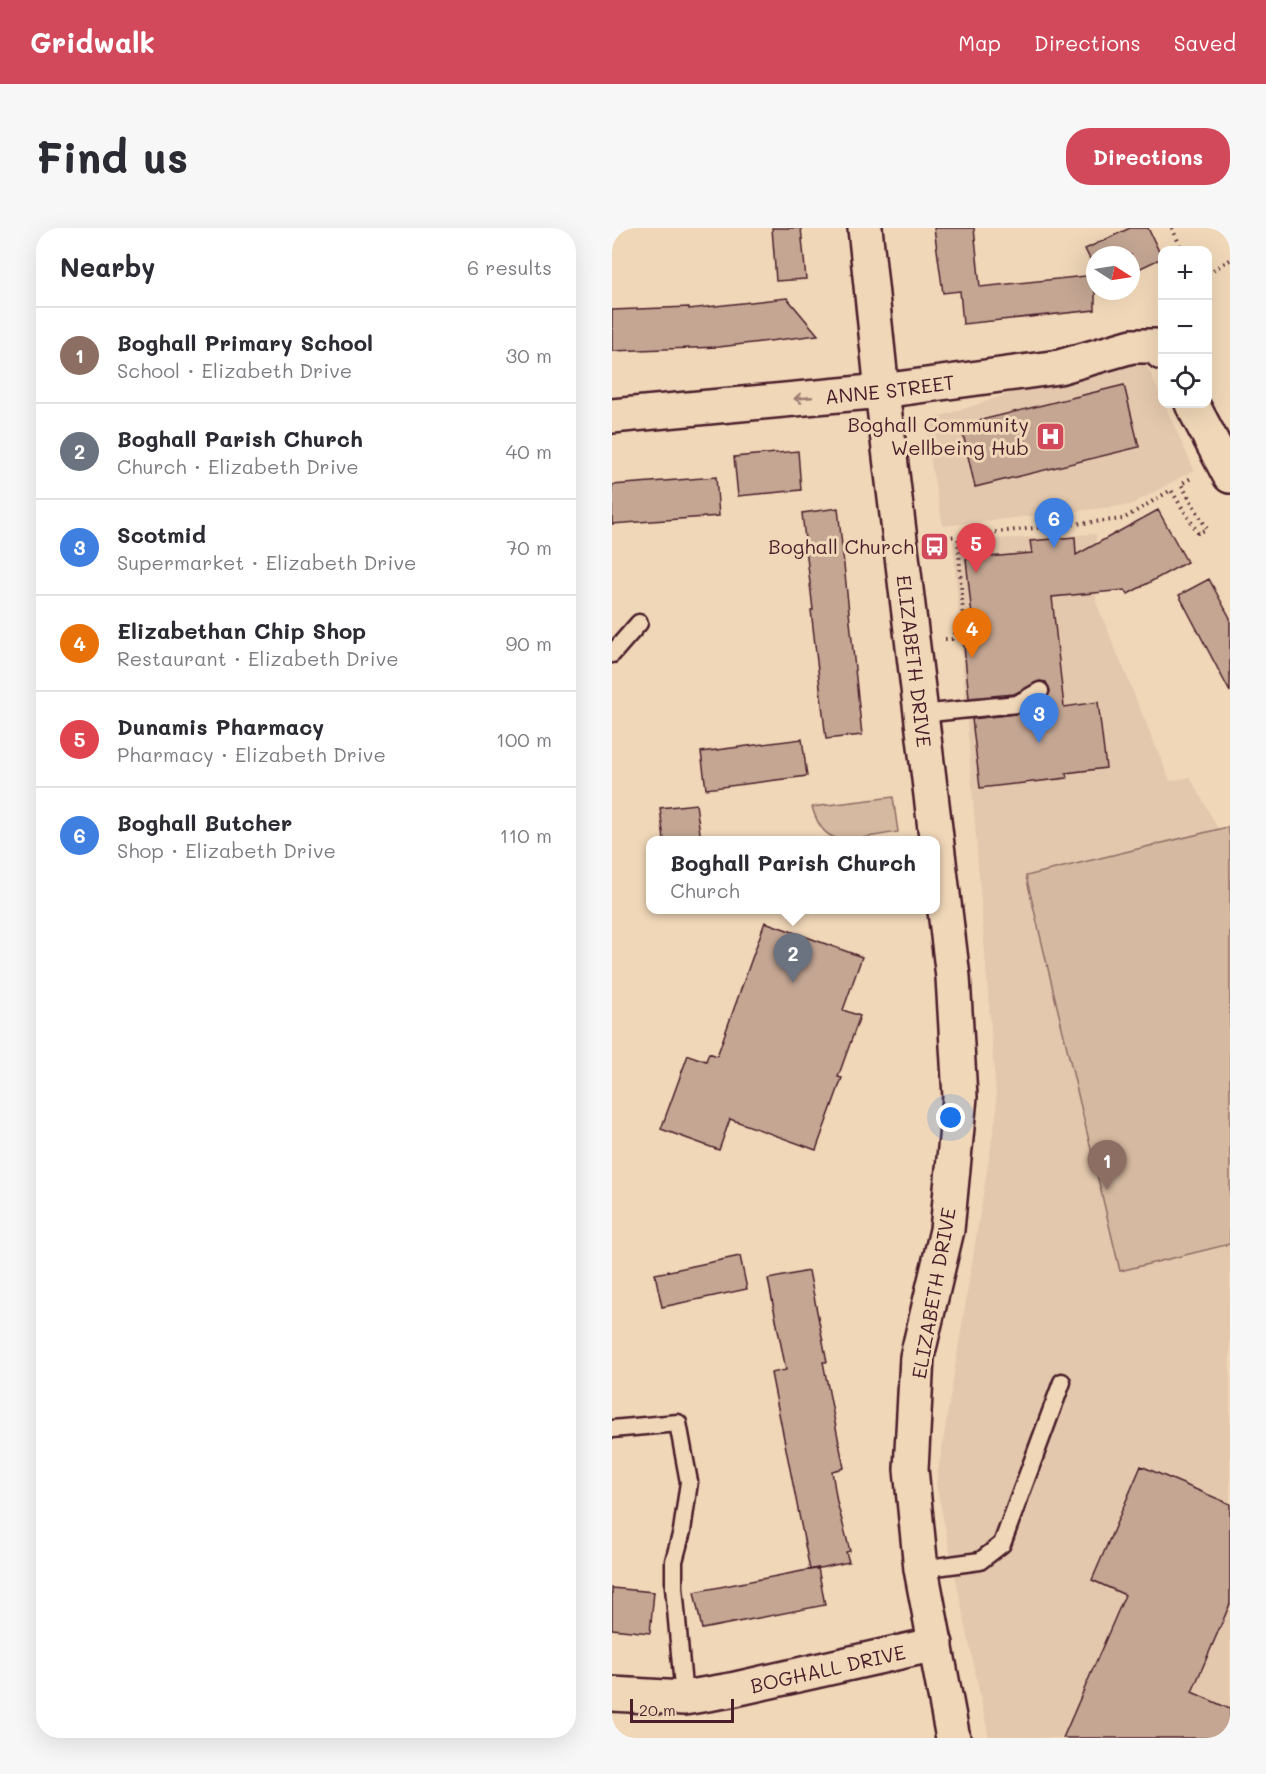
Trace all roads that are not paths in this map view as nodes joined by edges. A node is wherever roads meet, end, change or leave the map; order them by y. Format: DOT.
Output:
graph roads {
  1 [pos="865,228"];
  2 [pos="1158,349"];
  3 [pos="882,391"];
  4 [pos="1194,408"];
  5 [pos="612,416"];
  6 [pos="1226,469"];
  7 [pos="639,623"];
  8 [pos="612,654"];
  9 [pos="1040,691"];
  10 [pos="921,714"];
  11 [pos="935,836"];
  12 [pos="940,876"];
  13 [pos="1062,1382"];
  14 [pos="612,1429"];
  15 [pos="921,1569"];
  16 [pos="936,1644"];
  17 [pos="612,1694"];
  18 [pos="684,1698"];
  19 [pos="953,1738"];
  1 -- 3 [label="street, ELIZABETH DRIVE"];
  2 -- 3 [label="street, ANNE STREET"];
  3 -- 5 [label="street, ANNE STREET, one-way"];
  3 -- 10 [label="street, ELIZABETH DRIVE"];
  4 -- 6 [label="street"];
  7 -- 8 [label="lane"];
  9 -- 10 [label="lane"];
  10 -- 11 [label="street, ELIZABETH DRIVE"];
  12 -- 15 [label="street, ELIZABETH DRIVE"];
  13 -- 15 [label="lane"];
  14 -- 18 [label="lane"];
  15 -- 16 [label="street, ELIZABETH DRIVE"];
  16 -- 18 [label="street, BOGHALL DRIVE"];
  16 -- 19 [label="street, ELIZABETH DRIVE"];
  17 -- 18 [label="street, BOGHALL DRIVE"];
}
